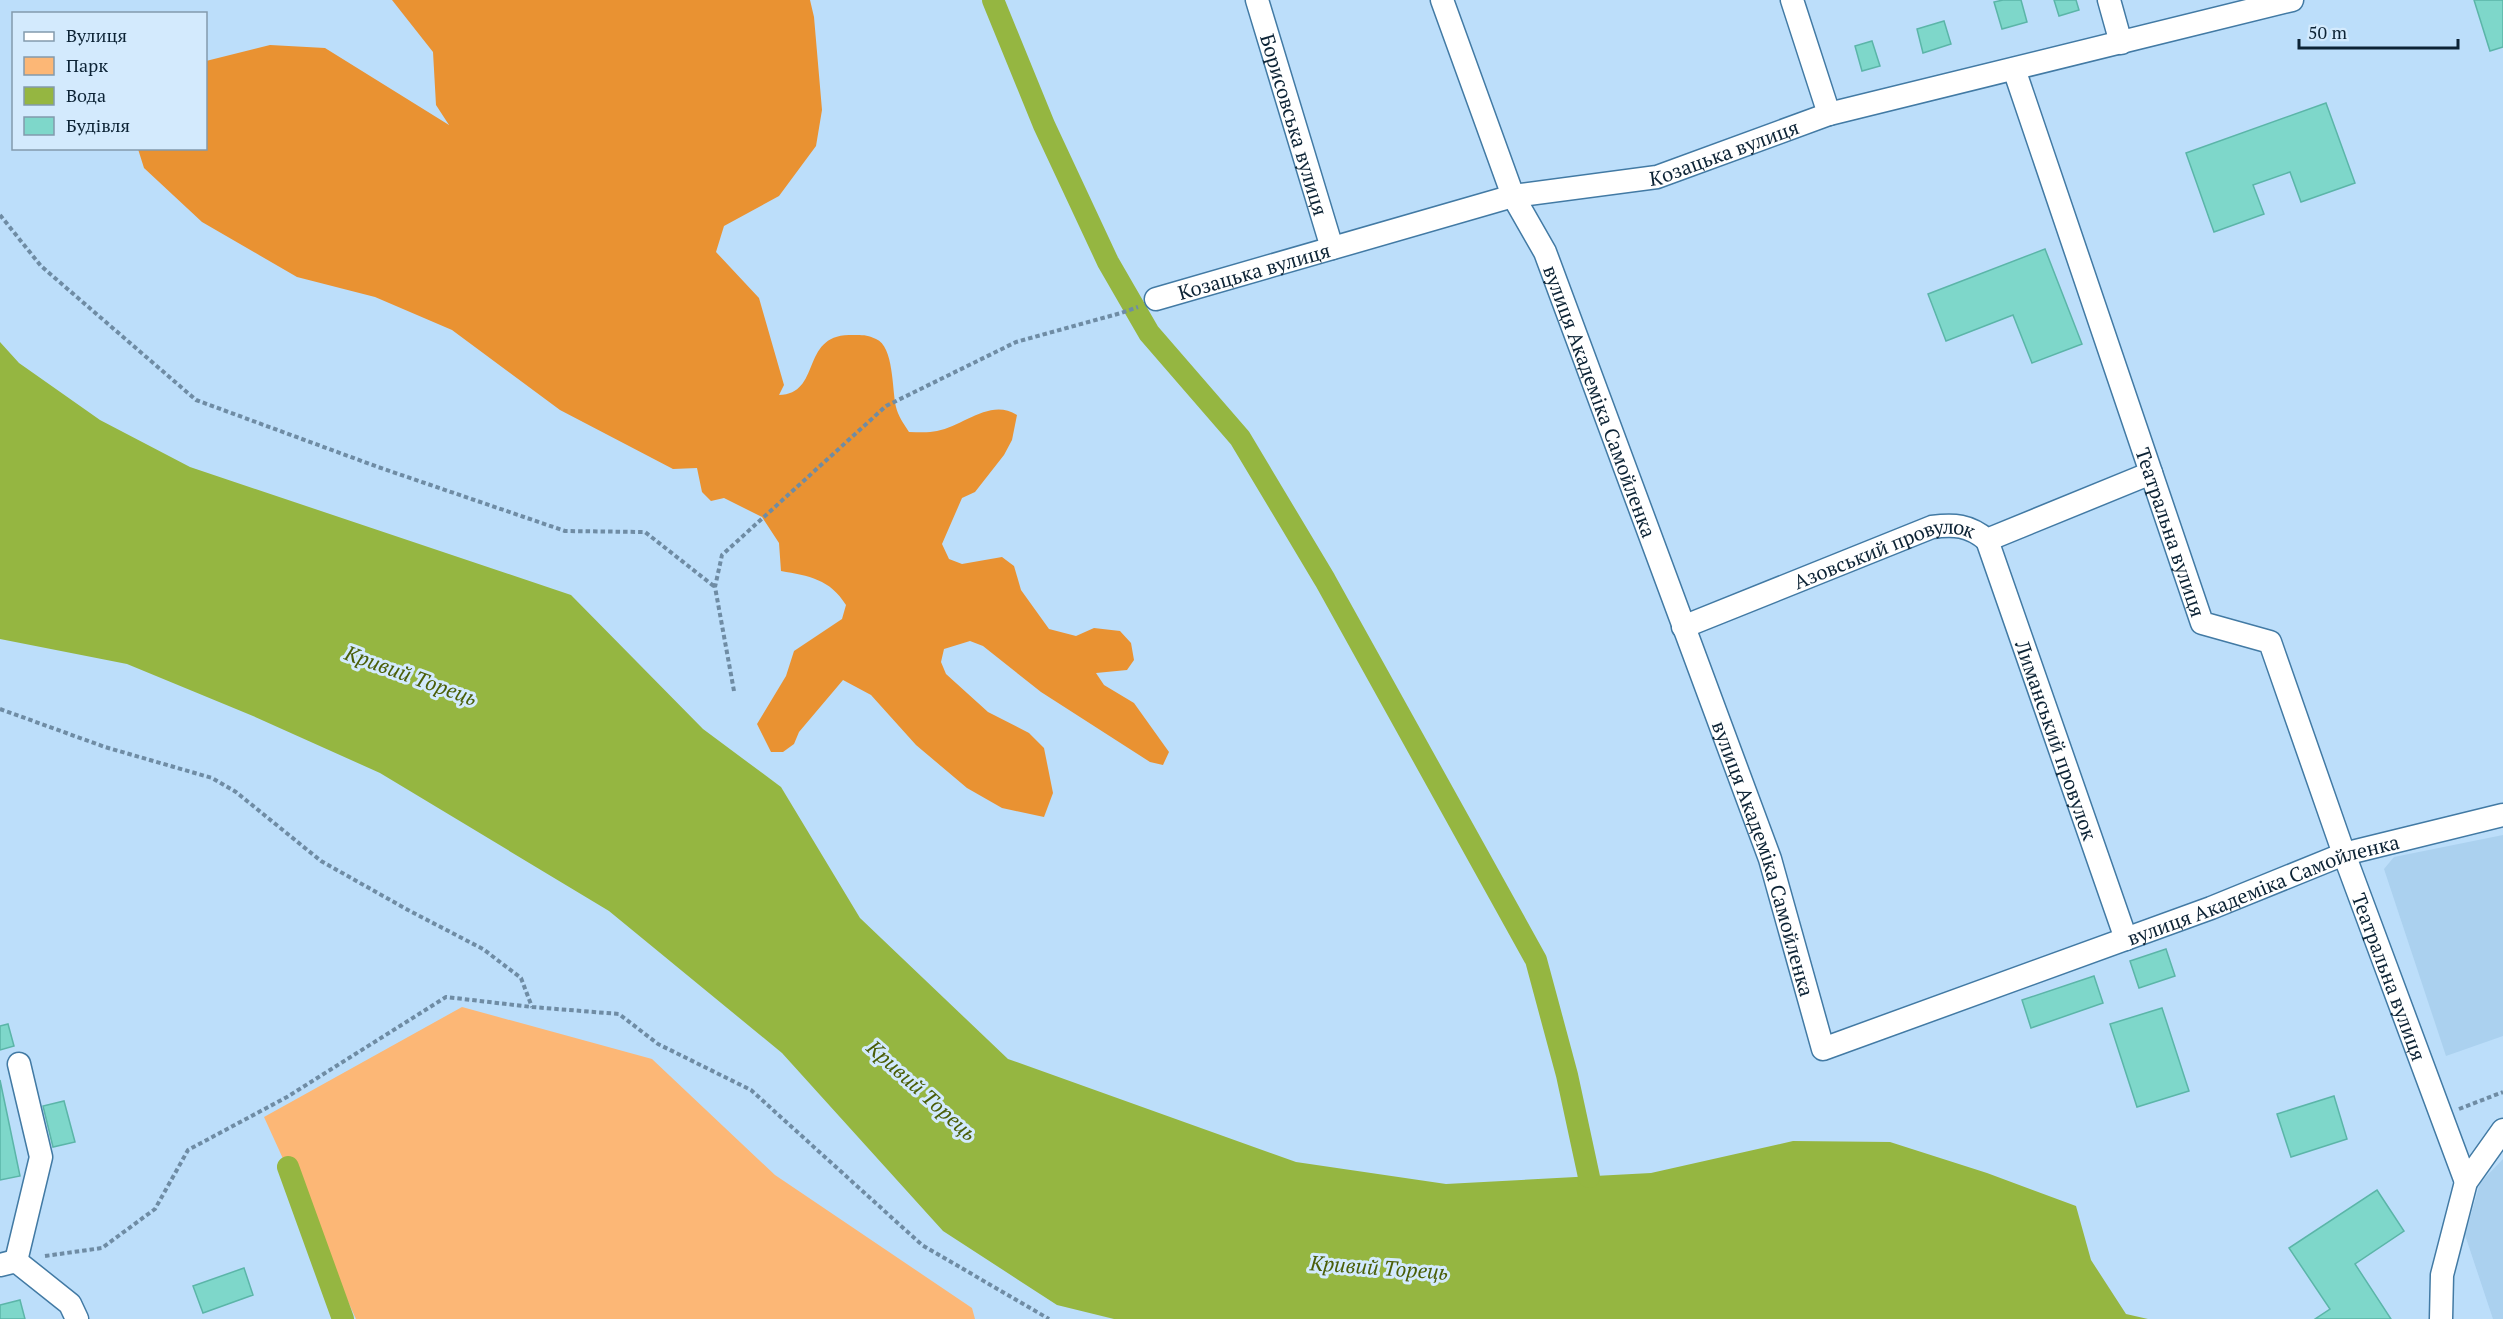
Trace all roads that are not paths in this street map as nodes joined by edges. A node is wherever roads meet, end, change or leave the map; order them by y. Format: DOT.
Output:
graph roads {
  1 [pos="1257,0"];
  2 [pos="1442,0"];
  3 [pos="1792,0"];
  4 [pos="2109,0"];
  5 [pos="2292,0"];
  6 [pos="2121,43"];
  7 [pos="2014,69"];
  8 [pos="1829,114"];
  9 [pos="1513,196"];
  10 [pos="1332,248"];
  11 [pos="1150,302"];
  12 [pos="2151,473"];
  13 [pos="1987,540"];
  14 [pos="1683,627"];
  15 [pos="2503,815"];
  16 [pos="2344,854"];
  17 [pos="2126,939"];
  18 [pos="19,1064"];
  19 [pos="2503,1130"];
  20 [pos="2466,1182"];
  21 [pos="8,1263"];
  22 [pos="77,1319"];
  23 [pos="2441,1319"];
  1 -- 10 [label="street, Борисовська вулиця"];
  2 -- 9 [label="street, вулиця Академіка Самойленка"];
  3 -- 8 [label="street"];
  4 -- 6 [label="street"];
  5 -- 6 [label="street, Козацька вулиця"];
  6 -- 7 [label="street, Козацька вулиця"];
  7 -- 8 [label="street, Козацька вулиця"];
  7 -- 12 [label="street, Театральна вулиця"];
  8 -- 9 [label="street, Козацька вулиця"];
  9 -- 10 [label="street, Козацька вулиця"];
  9 -- 14 [label="street, вулиця Академіка Самойленка"];
  10 -- 11 [label="street, Козацька вулиця"];
  12 -- 13 [label="street, Азовський провулок"];
  12 -- 16 [label="street, Театральна вулиця"];
  13 -- 14 [label="street, Азовський провулок"];
  13 -- 17 [label="street, Лиманський провулок"];
  14 -- 17 [label="street, вулиця Академіка Самойленка"];
  15 -- 16 [label="street, вулиця Академіка Самойленка"];
  16 -- 17 [label="street, вулиця Академіка Самойленка"];
  16 -- 20 [label="street, Театральна вулиця"];
  18 -- 21 [label="street"];
  19 -- 20 [label="street"];
  20 -- 23 [label="street"];
  21 -- 22 [label="street"];
}
